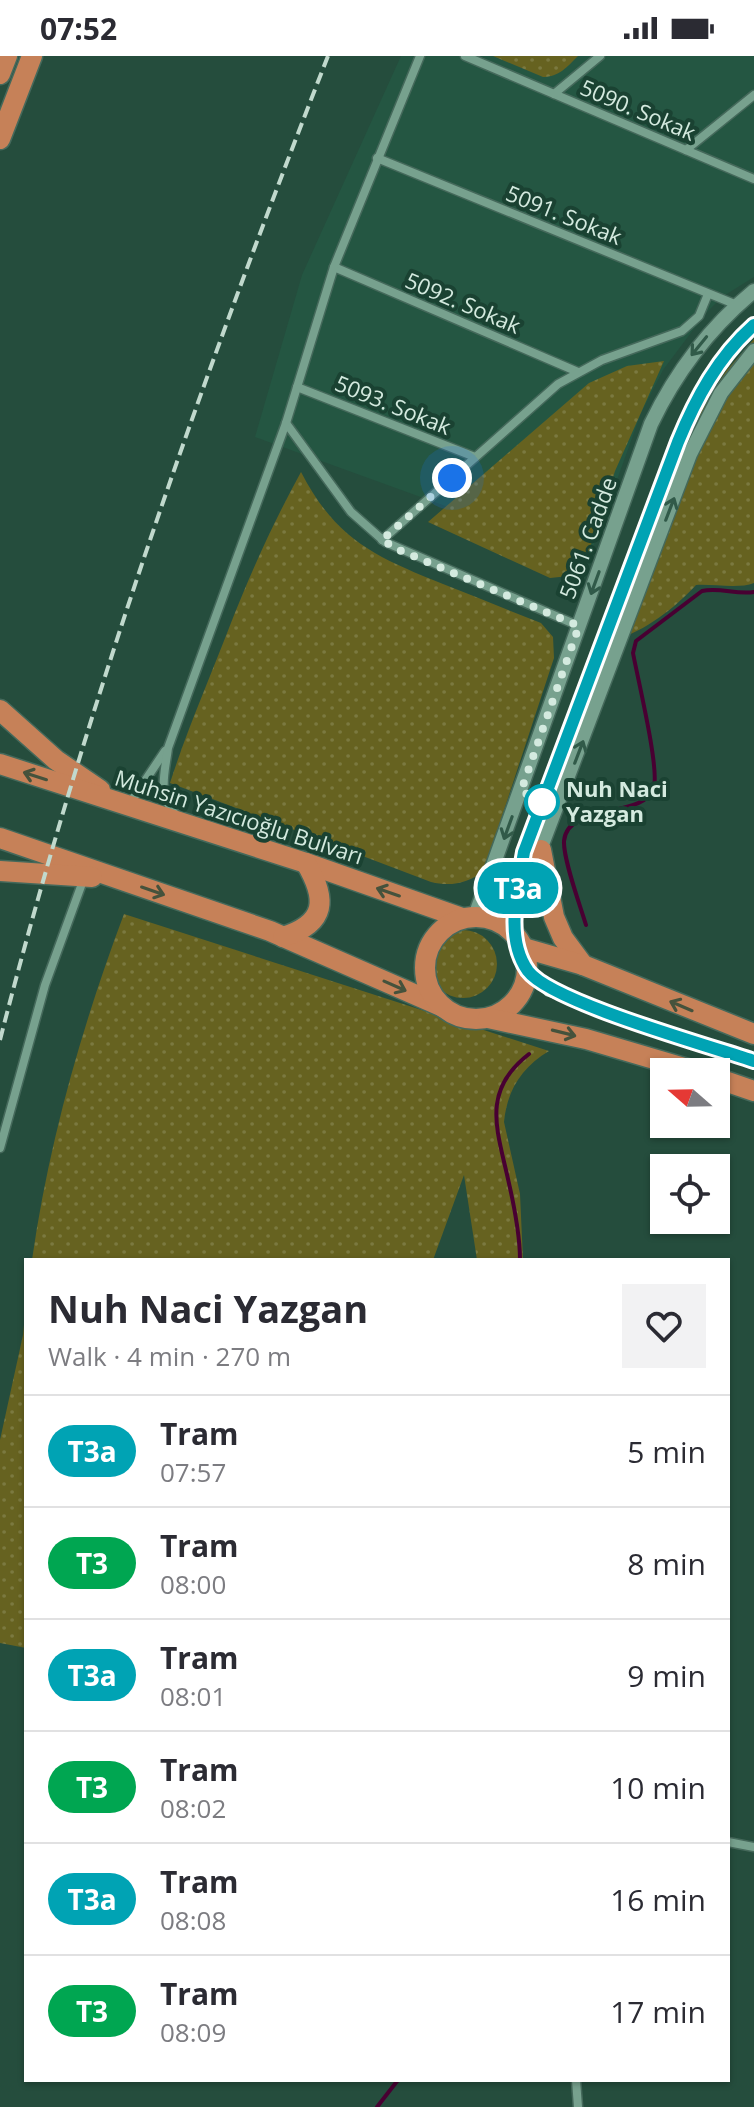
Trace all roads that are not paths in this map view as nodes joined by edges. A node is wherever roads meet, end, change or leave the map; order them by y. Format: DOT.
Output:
graph roads {
  1 [pos="7,56"];
  2 [pos="32,56"];
  3 [pos="420,56"];
  4 [pos="465,56"];
  5 [pos="600,56"];
  6 [pos="0,74"];
  7 [pos="554,94"];
  8 [pos="754,95"];
  9 [pos="0,139"];
  10 [pos="686,150"];
  11 [pos="377,158"];
  12 [pos="754,179"];
  13 [pos="334,267"];
  14 [pos="754,291"];
  15 [pos="708,294"];
  16 [pos="737,305"];
  17 [pos="754,351"];
  18 [pos="578,372"];
  19 [pos="297,387"];
  20 [pos="286,423"];
  21 [pos="475,457"];
  22 [pos="382,540"];
  23 [pos="579,626"];
  24 [pos="0,710"];
  25 [pos="168,748"];
  26 [pos="0,764"];
  27 [pos="128,807"];
  28 [pos="183,824"];
  29 [pos="0,838"];
  30 [pos="541,850"];
  31 [pos="306,863"];
  32 [pos="0,871"];
  33 [pos="84,877"];
  34 [pos="120,879"];
  35 [pos="468,917"];
  36 [pos="510,929"];
  37 [pos="283,937"];
  38 [pos="524,948"];
  39 [pos="583,965"];
  40 [pos="441,1006"];
  41 [pos="488,1018"];
  42 [pos="754,1034"];
  43 [pos="650,1058"];
  44 [pos="730,1083"];
  45 [pos="754,1091"];
  46 [pos="0,1148"];
  47 [pos="730,1842"];
  48 [pos="754,1847"];
  49 [pos="576,2082"];
  50 [pos="578,2107"];
  1 -- 6 [label="highway"];
  2 -- 9 [label="highway"];
  3 -- 11 [label="street"];
  4 -- 7 [label="street, 5090. Sokak"];
  5 -- 7 [label="street"];
  7 -- 10 [label="street, 5090. Sokak"];
  8 -- 10 [label="street"];
  10 -- 12 [label="street, 5090. Sokak"];
  11 -- 13 [label="street"];
  11 -- 15 [label="street, 5091. Sokak"];
  13 -- 18 [label="street, 5092. Sokak"];
  13 -- 19 [label="street"];
  14 -- 16 [label="street, 5061. Cadde"];
  15 -- 16 [label="street, 5091. Sokak"];
  15 -- 18 [label="street"];
  16 -- 23 [label="street, 5061. Cadde, one-way"];
  30 -- 17 [label="street, one-way"];
  18 -- 21 [label="street"];
  19 -- 20 [label="street"];
  19 -- 21 [label="street, 5093. Sokak"];
  20 -- 22 [label="street"];
  20 -- 25 [label="street"];
  21 -- 22 [label="street"];
  22 -- 23 [label="street"];
  23 -- 35 [label="street, 5061. Cadde, one-way"];
  24 -- 27 [label="highway"];
  25 -- 27 [label="street"];
  25 -- 28 [label="street"];
  27 -- 26 [label="highway, Muhsin Yazıcıoğlu Bulvarı, one-way"];
  27 -- 28 [label="highway, Muhsin Yazıcıoğlu Bulvarı"];
  28 -- 31 [label="highway, Muhsin Yazıcıoğlu Bulvarı"];
  29 -- 34 [label="highway"];
  30 -- 36 [label="street"];
  30 -- 39 [label="highway"];
  35 -- 31 [label="highway, Muhsin Yazıcıoğlu Bulvarı, one-way"];
  31 -- 37 [label="highway"];
  32 -- 33 [label="highway"];
  33 -- 34 [label="highway"];
  33 -- 46 [label="street"];
  34 -- 37 [label="highway, one-way"];
  35 -- 36 [label="highway"];
  35 -- 40 [label="highway"];
  36 -- 38 [label="highway"];
  37 -- 40 [label="highway, one-way"];
  38 -- 39 [label="highway"];
  38 -- 41 [label="highway"];
  42 -- 39 [label="highway, one-way"];
  40 -- 41 [label="highway"];
  41 -- 43 [label="highway, one-way"];
  44 -- 45 [label="highway"];
  47 -- 48 [label="street"];
  49 -- 50 [label="street"];
}
